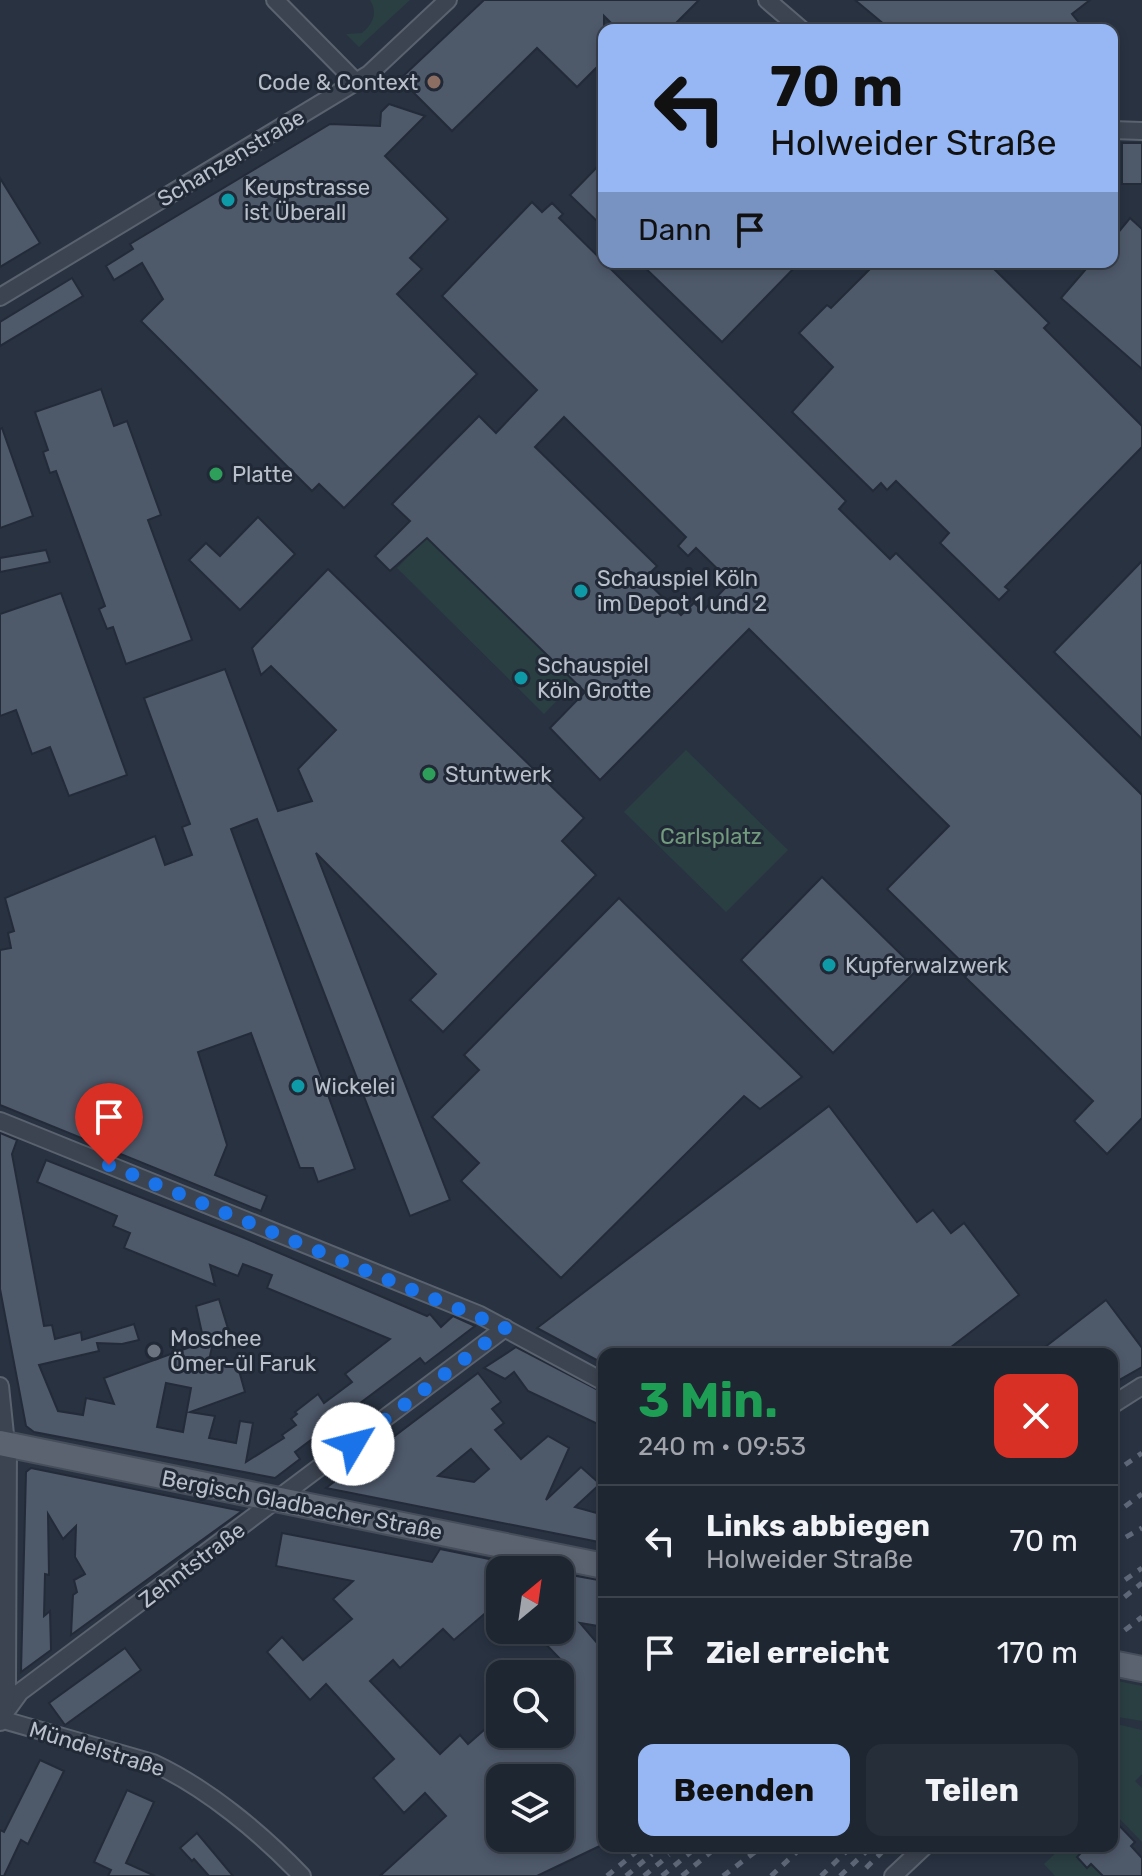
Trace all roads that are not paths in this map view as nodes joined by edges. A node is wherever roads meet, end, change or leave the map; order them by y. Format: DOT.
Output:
graph roads {
  1 [pos="275,0"];
  2 [pos="448,0"];
  3 [pos="767,0"];
  4 [pos="795,24"];
  5 [pos="356,82"];
  6 [pos="1118,130"];
  7 [pos="1142,131"];
  8 [pos="0,297"];
  9 [pos="0,1121"];
  10 [pos="505,1328"];
  11 [pos="598,1379"];
  12 [pos="0,1386"];
  13 [pos="1142,1386"];
  14 [pos="1118,1401"];
  15 [pos="3,1444"];
  16 [pos="277,1501"];
  17 [pos="598,1565"];
  18 [pos="1118,1666"];
  19 [pos="1142,1669"];
  20 [pos="0,1720"];
  21 [pos="919,1852"];
  22 [pos="302,1876"];
  23 [pos="893,1876"];
  1 -- 5 [label="street"];
  2 -- 5 [label="street, Schanzenstraße"];
  3 -- 4 [label="street"];
  5 -- 8 [label="street, Schanzenstraße"];
  6 -- 7 [label="street"];
  9 -- 10 [label="street"];
  10 -- 11 [label="street"];
  10 -- 16 [label="street, Zehntstraße"];
  12 -- 15 [label="street"];
  13 -- 14 [label="street"];
  15 -- 16 [label="main road, Bergisch Gladbacher Straße"];
  15 -- 20 [label="street"];
  16 -- 17 [label="main road, Bergisch Gladbacher Straße"];
  16 -- 20 [label="street, Zehntstraße"];
  18 -- 19 [label="main road"];
  20 -- 22 [label="street, Mündelstraße"];
  21 -- 23 [label="street"];
}
